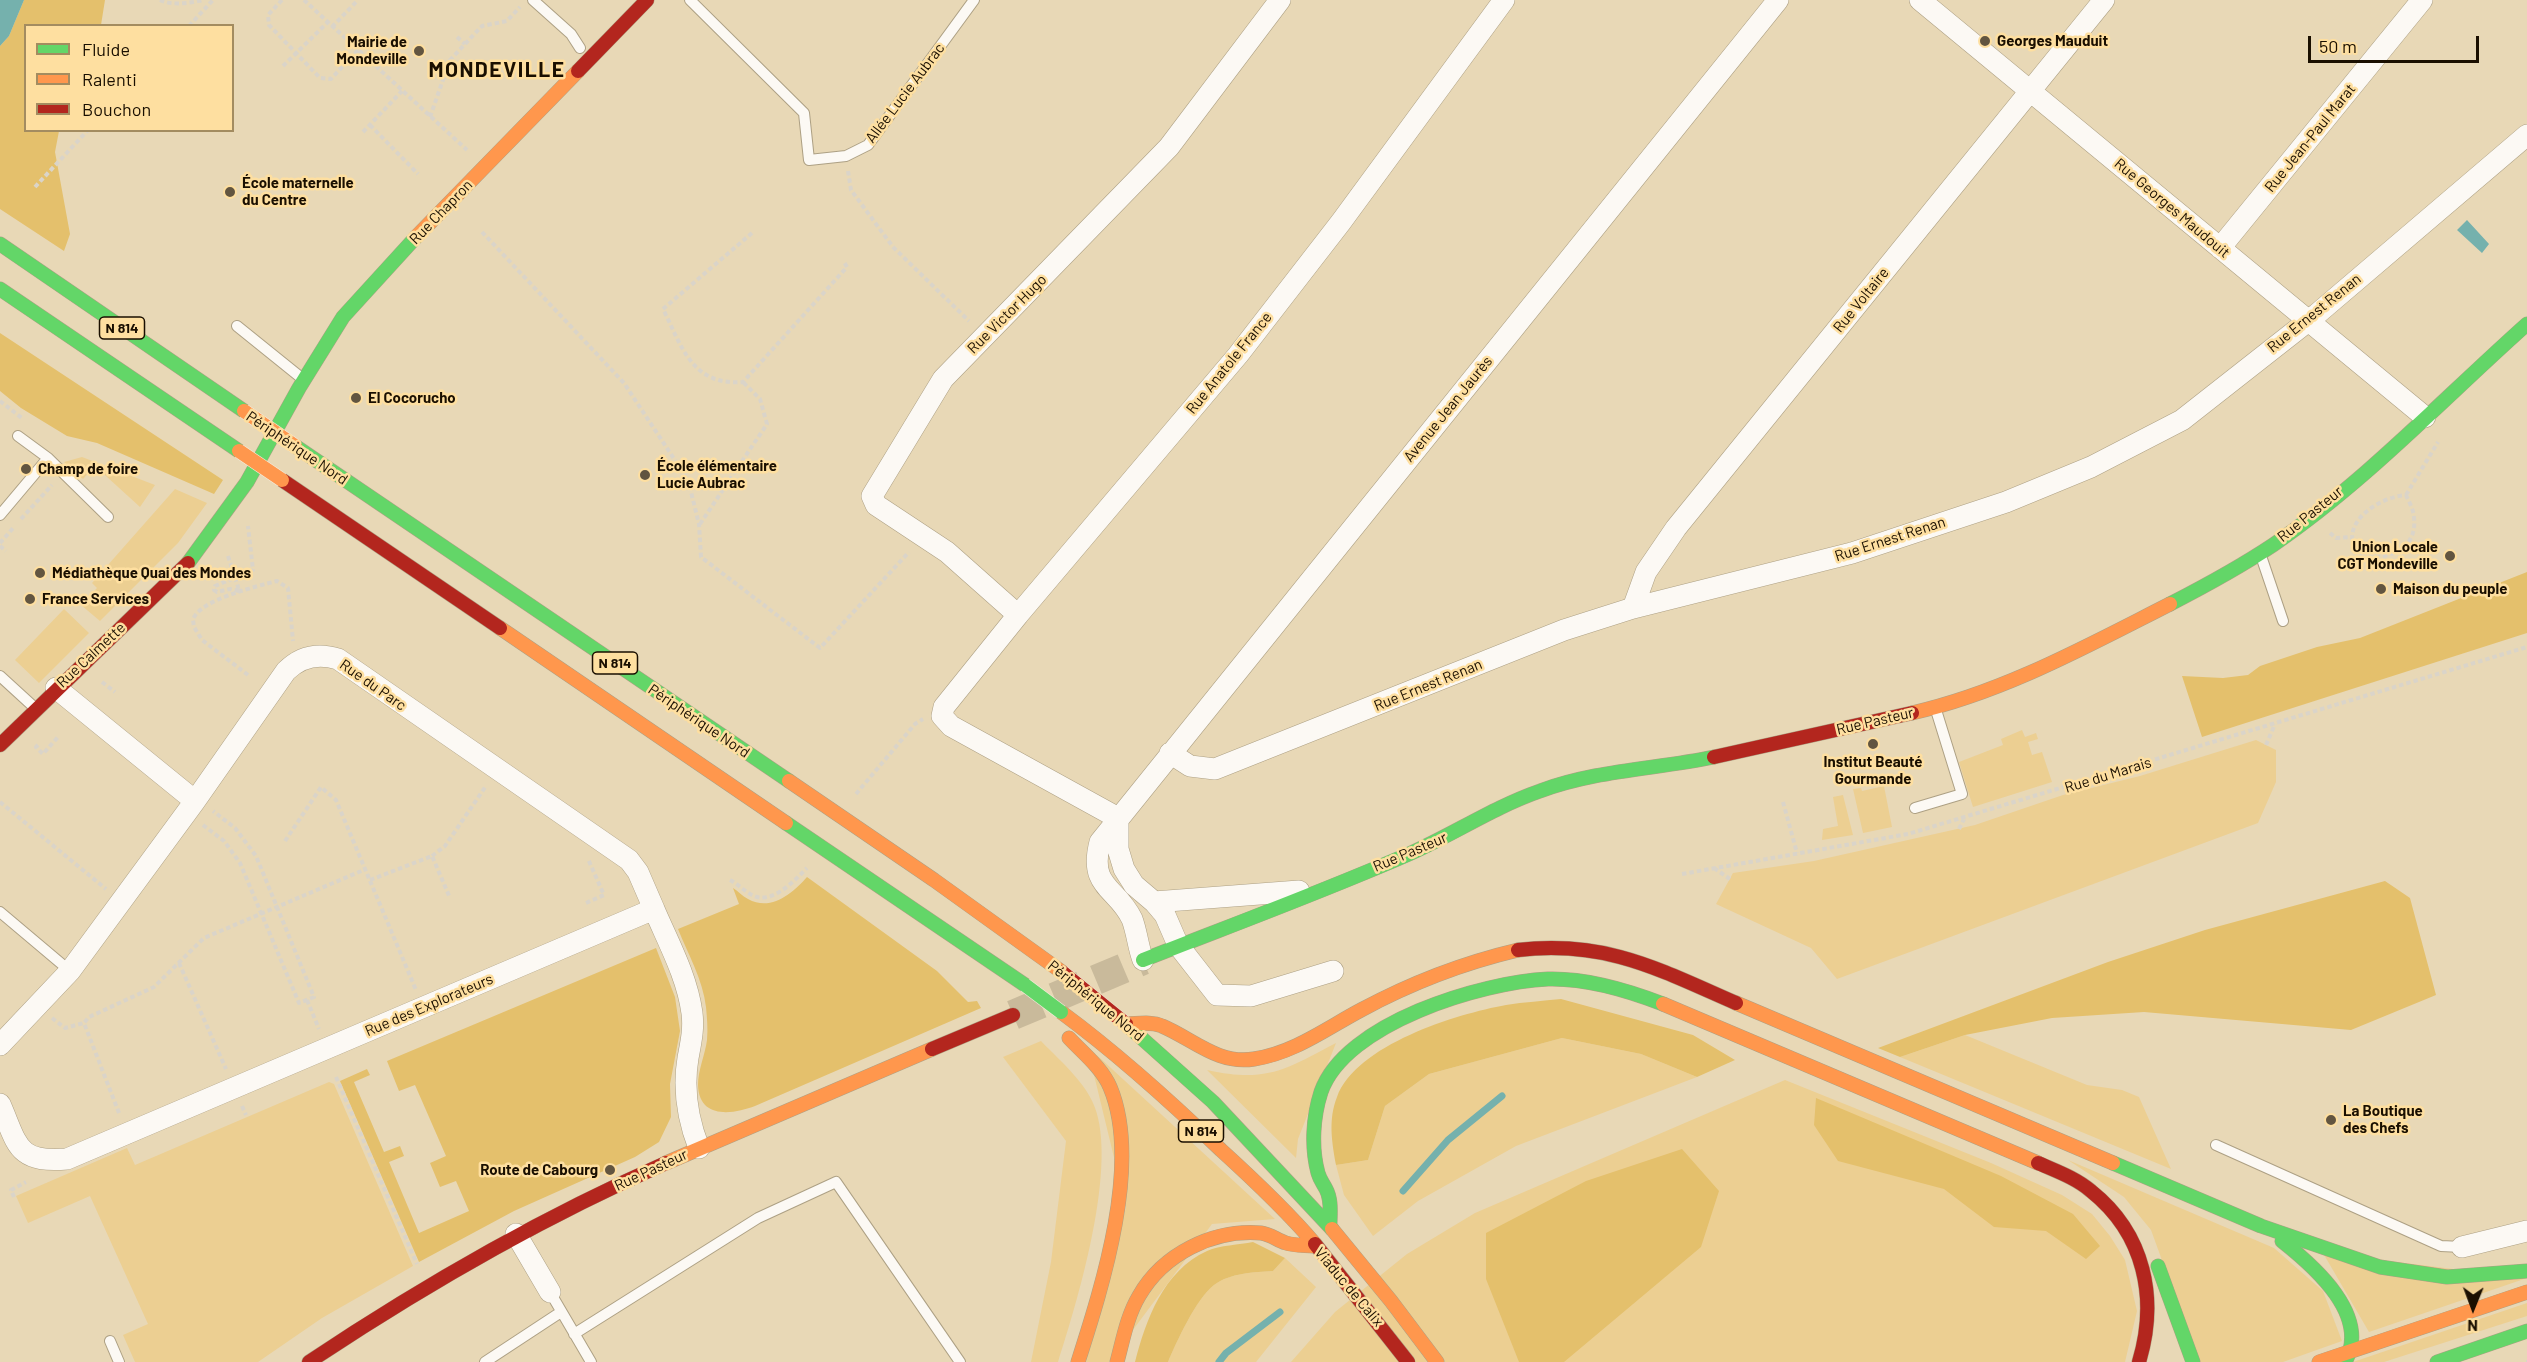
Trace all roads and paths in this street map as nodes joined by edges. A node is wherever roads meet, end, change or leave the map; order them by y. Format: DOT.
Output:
graph roads {
  1 [pos="159,0"];
  2 [pos="204,0"];
  3 [pos="213,0"];
  4 [pos="282,0"];
  5 [pos="304,0"];
  6 [pos="358,0"];
  7 [pos="526,0"];
  8 [pos="533,0"];
  9 [pos="647,0"];
  10 [pos="690,0"];
  11 [pos="974,0"];
  12 [pos="1281,0"];
  13 [pos="1504,0"];
  14 [pos="1778,0"];
  15 [pos="1920,0"];
  16 [pos="2104,0"];
  17 [pos="2422,0"];
  18 [pos="328,22"];
  19 [pos="191,24"];
  20 [pos="332,27"];
  21 [pos="457,37"];
  22 [pos="465,44"];
  23 [pos="580,48"];
  24 [pos="358,50"];
  25 [pos="296,54"];
  26 [pos="283,66"];
  27 [pos="402,91"];
  28 [pos="2030,91"];
  29 [pos="430,117"];
  30 [pos="370,125"];
  31 [pos="86,132"];
  32 [pos="363,132"];
  33 [pos="2527,135"];
  34 [pos="472,155"];
  35 [pos="846,156"];
  36 [pos="418,174"];
  37 [pos="34,187"];
  38 [pos="482,232"];
  39 [pos="752,233"];
  40 [pos="0,244"];
  41 [pos="2220,248"];
  42 [pos="844,262"];
  43 [pos="0,289"];
  44 [pos="2308,320"];
  45 [pos="2527,324"];
  46 [pos="237,326"];
  47 [pos="985,337"];
  48 [pos="304,380"];
  49 [pos="742,382"];
  50 [pos="2425,417"];
  51 [pos="18,436"];
  52 [pos="2440,437"];
  53 [pos="266,449"];
  54 [pos="48,458"];
  55 [pos="62,473"];
  56 [pos="2406,495"];
  57 [pos="0,515"];
  58 [pos="108,517"];
  59 [pos="699,524"];
  60 [pos="248,525"];
  61 [pos="2327,530"];
  62 [pos="919,534"];
  63 [pos="2350,537"];
  64 [pos="0,544"];
  65 [pos="6,551"];
  66 [pos="2260,554"];
  67 [pos="229,564"];
  68 [pos="234,578"];
  69 [pos="240,591"];
  70 [pos="1633,608"];
  71 [pos="1018,615"];
  72 [pos="2283,621"];
  73 [pos="293,644"];
  74 [pos="2527,647"];
  75 [pos="248,675"];
  76 [pos="0,676"];
  77 [pos="56,688"];
  78 [pos="1935,707"];
  79 [pos="36,708"];
  80 [pos="943,711"];
  81 [pos="2275,724"];
  82 [pos="0,745"];
  83 [pos="2266,745"];
  84 [pos="1170,753"];
  85 [pos="491,778"];
  86 [pos="853,797"];
  87 [pos="0,802"];
  88 [pos="1783,802"];
  89 [pos="1915,807"];
  90 [pos="200,810"];
  91 [pos="1118,818"];
  92 [pos="1964,819"];
  93 [pos="1959,829"];
  94 [pos="285,841"];
  95 [pos="1797,853"];
  96 [pos="432,856"];
  97 [pos="587,857"];
  98 [pos="808,868"];
  99 [pos="1714,868"];
  100 [pos="366,869"];
  101 [pos="1682,874"];
  102 [pos="1730,879"];
  103 [pos="370,880"];
  104 [pos="730,880"];
  105 [pos="1318,890"];
  106 [pos="108,891"];
  107 [pos="450,897"];
  108 [pos="1154,902"];
  109 [pos="586,903"];
  110 [pos="277,907"];
  111 [pos="654,909"];
  112 [pos="0,912"];
  113 [pos="262,914"];
  114 [pos="1178,945"];
  115 [pos="1143,960"];
  116 [pos="179,963"];
  117 [pos="70,971"];
  118 [pos="1333,971"];
  119 [pos="420,999"];
  120 [pos="307,1000"];
  121 [pos="37,1006"];
  122 [pos="1061,1012"];
  123 [pos="1013,1015"];
  124 [pos="84,1023"];
  125 [pos="1126,1024"];
  126 [pos="323,1040"];
  127 [pos="0,1045"];
  128 [pos="336,1077"];
  129 [pos="230,1079"];
  130 [pos="0,1104"];
  131 [pos="124,1124"];
  132 [pos="2216,1145"];
  133 [pos="699,1148"];
  134 [pos="26,1182"];
  135 [pos="2095,1193"];
  136 [pos="14,1197"];
  137 [pos="1289,1214"];
  138 [pos="2137,1220"];
  139 [pos="1330,1225"];
  140 [pos="2261,1226"];
  141 [pos="2527,1231"];
  142 [pos="516,1234"];
  143 [pos="1314,1246"];
  144 [pos="2462,1247"];
  145 [pos="2152,1250"];
  146 [pos="418,1268"];
  147 [pos="2527,1271"];
  148 [pos="550,1292"];
  149 [pos="2527,1292"];
  150 [pos="561,1312"];
  151 [pos="2527,1330"];
  152 [pos="574,1334"];
  153 [pos="110,1341"];
  154 [pos="2348,1357"];
  155 [pos="119,1362"];
  156 [pos="309,1362"];
  157 [pos="485,1362"];
  158 [pos="591,1362"];
  159 [pos="960,1362"];
  160 [pos="1078,1362"];
  161 [pos="1117,1362"];
  162 [pos="1408,1362"];
  163 [pos="1437,1362"];
  164 [pos="2139,1362"];
  165 [pos="2193,1362"];
  166 [pos="2319,1362"];
  167 [pos="2437,1362"];
  1 -- 2 [label="path"];
  3 -- 19 [label="path"];
  4 -- 25 [label="path"];
  5 -- 18 [label="path"];
  6 -- 20 [label="path"];
  7 -- 22 [label="path"];
  8 -- 23 [label="lane"];
  9 -- 48 [label="main road, Rue Chapron"];
  10 -- 35 [label="lane, Allée Lucie Aubrac"];
  11 -- 35 [label="lane, Allée Lucie Aubrac"];
  12 -- 47 [label="street, Rue Victor Hugo"];
  13 -- 71 [label="street, Rue Anatole France"];
  14 -- 84 [label="street, Avenue Jean Jaurès"];
  15 -- 28 [label="street, Rue Georges Maudouit"];
  16 -- 28 [label="street, Rue Voltaire"];
  17 -- 41 [label="street, Rue Jean-Paul Marat"];
  18 -- 20 [label="path"];
  18 -- 25 [label="path"];
  20 -- 24 [label="path"];
  21 -- 22 [label="path"];
  22 -- 29 [label="path"];
  24 -- 25 [label="path"];
  24 -- 27 [label="path"];
  25 -- 26 [label="path"];
  27 -- 29 [label="path"];
  27 -- 30 [label="path"];
  28 -- 41 [label="street, Rue Georges Maudouit"];
  28 -- 70 [label="street, Rue Voltaire"];
  29 -- 34 [label="path"];
  30 -- 32 [label="path"];
  30 -- 36 [label="path"];
  31 -- 37 [label="path"];
  33 -- 44 [label="street, Rue Ernest Renan"];
  35 -- 47 [label="path"];
  38 -- 59 [label="path"];
  39 -- 49 [label="path"];
  40 -- 125 [label="main road, Périphérique Nord / N 814, bridge"];
  41 -- 44 [label="street, Rue Georges Maudouit"];
  42 -- 49 [label="path"];
  43 -- 122 [label="main road, Périphérique Nord / N 814, bridge"];
  44 -- 50 [label="street, Rue Georges Maudouit"];
  44 -- 70 [label="street, Rue Ernest Renan"];
  45 -- 50 [label="main road, Rue Pasteur"];
  46 -- 48 [label="lane"];
  47 -- 62 [label="street, Rue Victor Hugo"];
  48 -- 53 [label="main road, Rue Chapron"];
  49 -- 59 [label="path"];
  50 -- 66 [label="main road, Rue Pasteur"];
  51 -- 54 [label="lane"];
  52 -- 56 [label="path"];
  53 -- 77 [label="main road, Rue Calmette"];
  54 -- 55 [label="lane"];
  54 -- 57 [label="lane"];
  55 -- 58 [label="lane"];
  55 -- 64 [label="path"];
  56 -- 63 [label="path"];
  56 -- 63 [label="path"];
  59 -- 62 [label="path"];
  60 -- 68 [label="path"];
  61 -- 63 [label="path"];
  62 -- 71 [label="street, Rue Victor Hugo"];
  64 -- 65 [label="path"];
  66 -- 72 [label="lane"];
  66 -- 78 [label="main road, Rue Pasteur"];
  67 -- 68 [label="path"];
  68 -- 69 [label="path"];
  68 -- 69 [label="path"];
  69 -- 73 [label="path"];
  69 -- 75 [label="path"];
  70 -- 84 [label="street, Rue Ernest Renan"];
  71 -- 80 [label="street, Rue Anatole France"];
  74 -- 81 [label="path, Rue du Marais"];
  76 -- 79 [label="lane"];
  77 -- 79 [label="main road, Rue Calmette"];
  77 -- 90 [label="street"];
  78 -- 89 [label="lane"];
  78 -- 105 [label="main road, Rue Pasteur"];
  79 -- 82 [label="main road, Rue Calmette"];
  80 -- 86 [label="path"];
  80 -- 91 [label="street"];
  81 -- 83 [label="path"];
  81 -- 92 [label="path, Rue du Marais"];
  84 -- 91 [label="street, Avenue Jean Jaurès"];
  85 -- 96 [label="path"];
  87 -- 106 [label="path"];
  88 -- 95 [label="path"];
  90 -- 110 [label="path"];
  90 -- 111 [label="street, Rue du Parc"];
  90 -- 113 [label="path"];
  90 -- 117 [label="street"];
  91 -- 108 [label="street"];
  91 -- 115 [label="street, Avenue Jean Jaurès"];
  92 -- 93 [label="path"];
  92 -- 95 [label="path, Rue du Marais"];
  94 -- 100 [label="path"];
  95 -- 99 [label="path, Rue du Marais"];
  96 -- 103 [label="path"];
  96 -- 107 [label="path"];
  97 -- 109 [label="path"];
  98 -- 104 [label="path"];
  99 -- 101 [label="path, Rue du Marais"];
  99 -- 102 [label="path"];
  100 -- 103 [label="path"];
  100 -- 110 [label="path"];
  103 -- 119 [label="path"];
  105 -- 108 [label="street"];
  105 -- 114 [label="main road, Rue Pasteur"];
  108 -- 114 [label="street"];
  110 -- 113 [label="path"];
  110 -- 120 [label="path"];
  111 -- 130 [label="street, Rue des Explorateurs"];
  111 -- 133 [label="street"];
  112 -- 117 [label="lane"];
  113 -- 116 [label="path"];
  113 -- 120 [label="path"];
  114 -- 115 [label="main road, Rue Pasteur"];
  114 -- 118 [label="street"];
  116 -- 124 [label="path"];
  116 -- 129 [label="path"];
  117 -- 121 [label="street"];
  120 -- 126 [label="path"];
  121 -- 124 [label="path"];
  121 -- 127 [label="street"];
  122 -- 137 [label="main road, Périphérique Nord / N 814"];
  122 -- 160 [label="main road"];
  123 -- 133 [label="main road, Rue Pasteur"];
  124 -- 131 [label="path"];
  125 -- 139 [label="main road, Périphérique Nord / N 814"];
  125 -- 140 [label="main road"];
  128 -- 146 [label="path"];
  132 -- 144 [label="lane"];
  133 -- 142 [label="main road, Rue Pasteur"];
  134 -- 136 [label="path"];
  135 -- 138 [label="main road"];
  135 -- 139 [label="main road"];
  135 -- 164 [label="main road"];
  137 -- 143 [label="main road, Viaduc de Calix / N 814"];
  139 -- 163 [label="main road, Viaduc de Calix / N 814"];
  140 -- 147 [label="main road"];
  140 -- 154 [label="main road"];
  141 -- 144 [label="street"];
  142 -- 148 [label="street"];
  142 -- 156 [label="main road, Rue Pasteur"];
  143 -- 161 [label="main road"];
  143 -- 162 [label="main road, Viaduc de Calix / N 814"];
  145 -- 165 [label="main road"];
  148 -- 150 [label="lane"];
  149 -- 154 [label="main road"];
  150 -- 152 [label="lane"];
  150 -- 157 [label="lane"];
  151 -- 167 [label="main road"];
  152 -- 158 [label="lane"];
  152 -- 159 [label="lane"];
  153 -- 155 [label="lane"];
  154 -- 166 [label="main road"];
}
